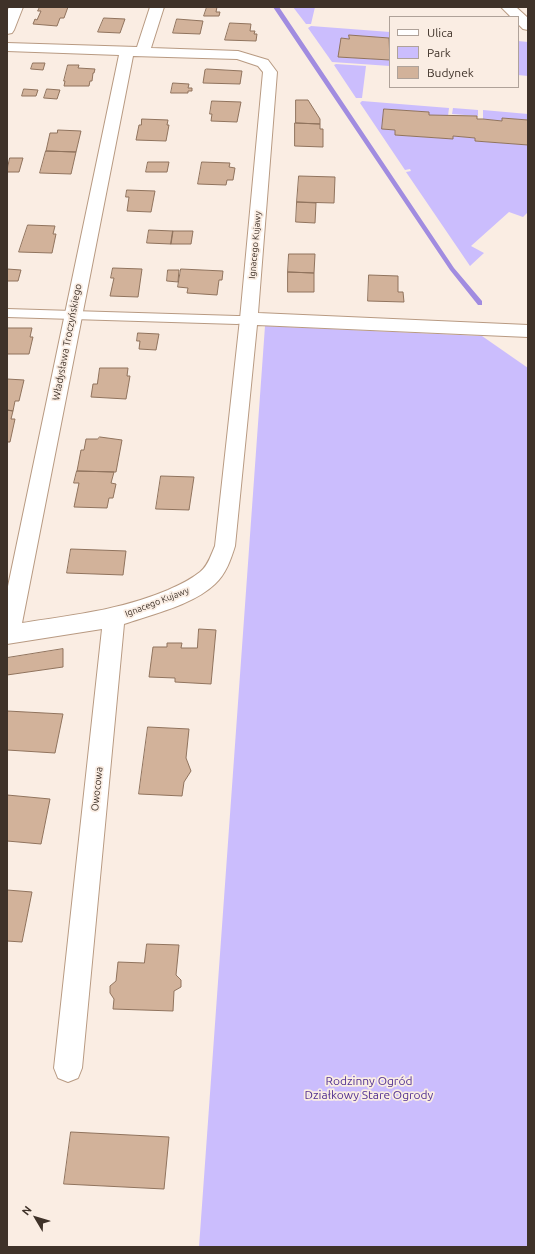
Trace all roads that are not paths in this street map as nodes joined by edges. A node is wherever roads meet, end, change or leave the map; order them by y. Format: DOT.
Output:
graph roads {
  1 [pos="16,7"];
  2 [pos="158,7"];
  3 [pos="508,7"];
  4 [pos="517,16"];
  5 [pos="519,17"];
  6 [pos="528,26"];
  7 [pos="7,30"];
  8 [pos="7,46"];
  9 [pos="135,51"];
  10 [pos="7,313"];
  11 [pos="73,315"];
  12 [pos="249,319"];
  13 [pos="528,331"];
  14 [pos="114,618"];
  15 [pos="8,635"];
  16 [pos="68,1068"];
  1 -- 7 [label="street"];
  2 -- 9 [label="street, Władysława Troczyńskiego"];
  3 -- 4 [label="street"];
  5 -- 6 [label="street"];
  8 -- 9 [label="street, Ignacego Kujawy"];
  9 -- 11 [label="street, Władysława Troczyńskiego"];
  9 -- 12 [label="street, Ignacego Kujawy"];
  10 -- 11 [label="lane"];
  11 -- 12 [label="lane"];
  11 -- 15 [label="street, Władysława Troczyńskiego"];
  12 -- 13 [label="street"];
  12 -- 14 [label="street, Ignacego Kujawy"];
  14 -- 15 [label="street"];
  14 -- 16 [label="street, Owocowa"];
}
